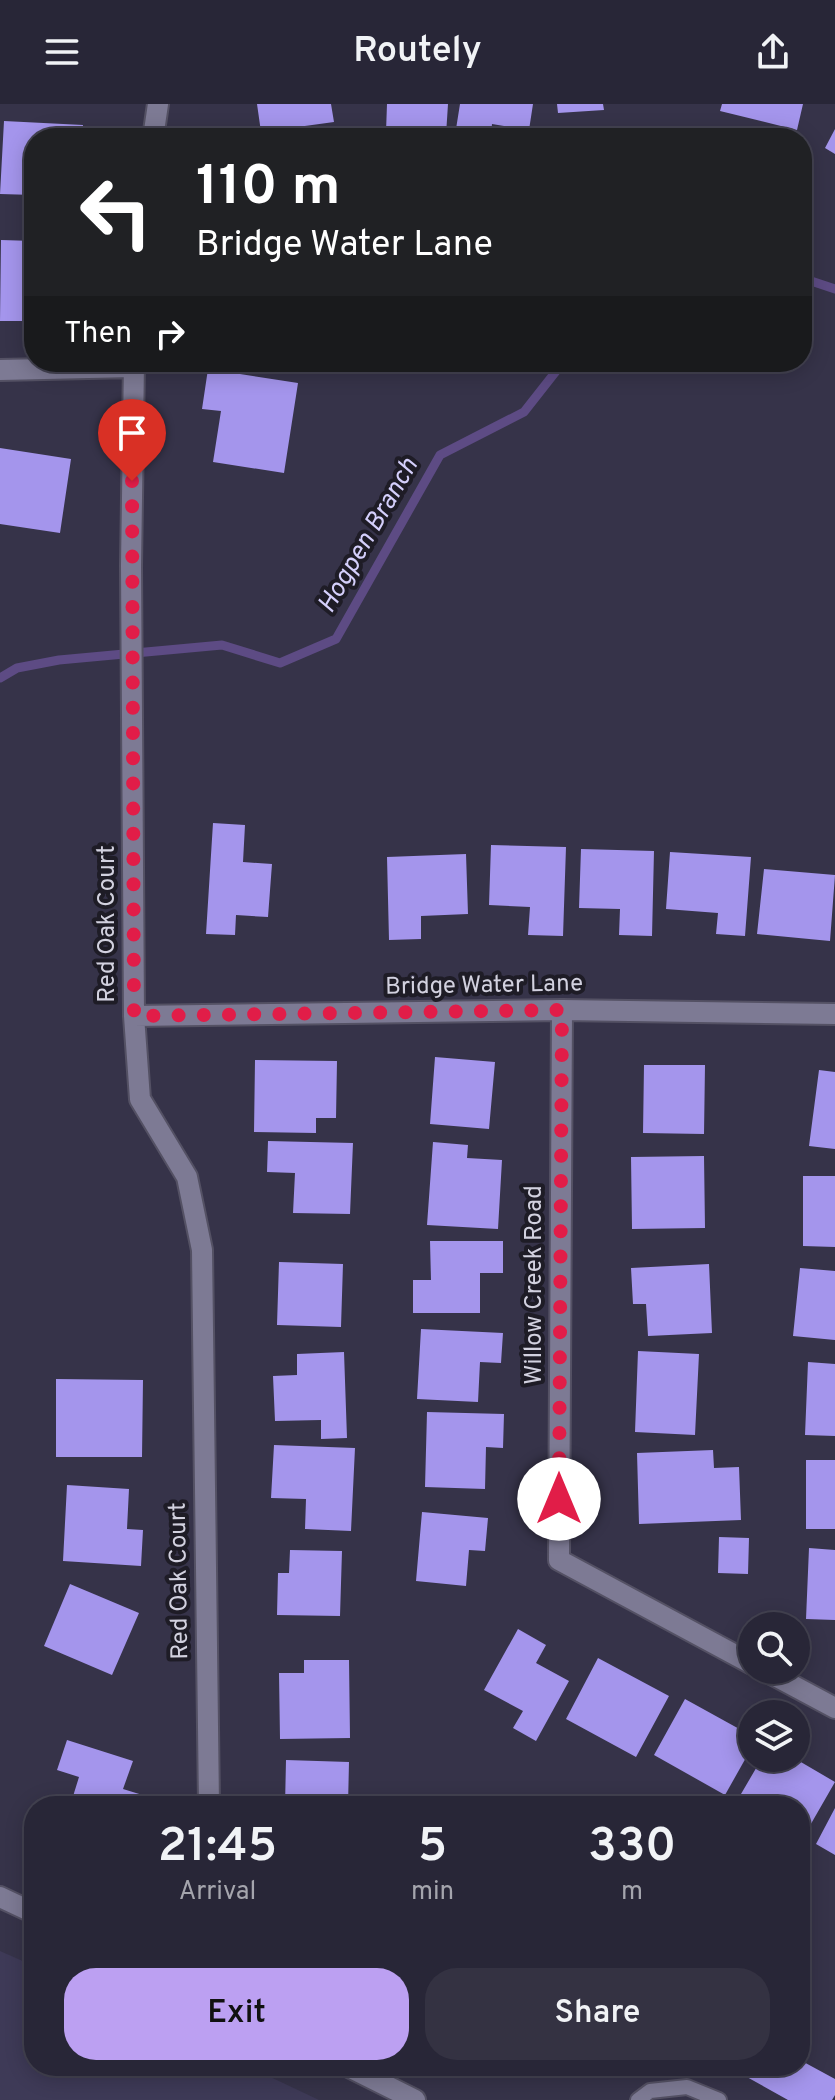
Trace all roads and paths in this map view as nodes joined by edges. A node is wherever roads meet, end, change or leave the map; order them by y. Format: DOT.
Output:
graph roads {
  1 [pos="158,104"];
  2 [pos="154,128"];
  3 [pos="24,369"];
  4 [pos="0,370"];
  5 [pos="133,372"];
  6 [pos="562,1010"];
  7 [pos="835,1014"];
  8 [pos="134,1016"];
  9 [pos="738,1656"];
  10 [pos="790,1684"];
  11 [pos="835,1708"];
  12 [pos="209,1796"];
  13 [pos="0,1897"];
  14 [pos="24,1908"];
  15 [pos="367,2076"];
  16 [pos="415,2100"];
  17 [pos="638,2100"];
  18 [pos="719,2100"];
  1 -- 2 [label="street"];
  3 -- 4 [label="street"];
  5 -- 8 [label="street, Red Oak Court"];
  6 -- 7 [label="street, Bridge Water Lane"];
  6 -- 8 [label="street, Bridge Water Lane"];
  6 -- 9 [label="street, Willow Creek Road"];
  8 -- 12 [label="street, Red Oak Court"];
  10 -- 11 [label="street"];
  13 -- 14 [label="street"];
  15 -- 16 [label="street"];
  17 -- 18 [label="lane"];
}
